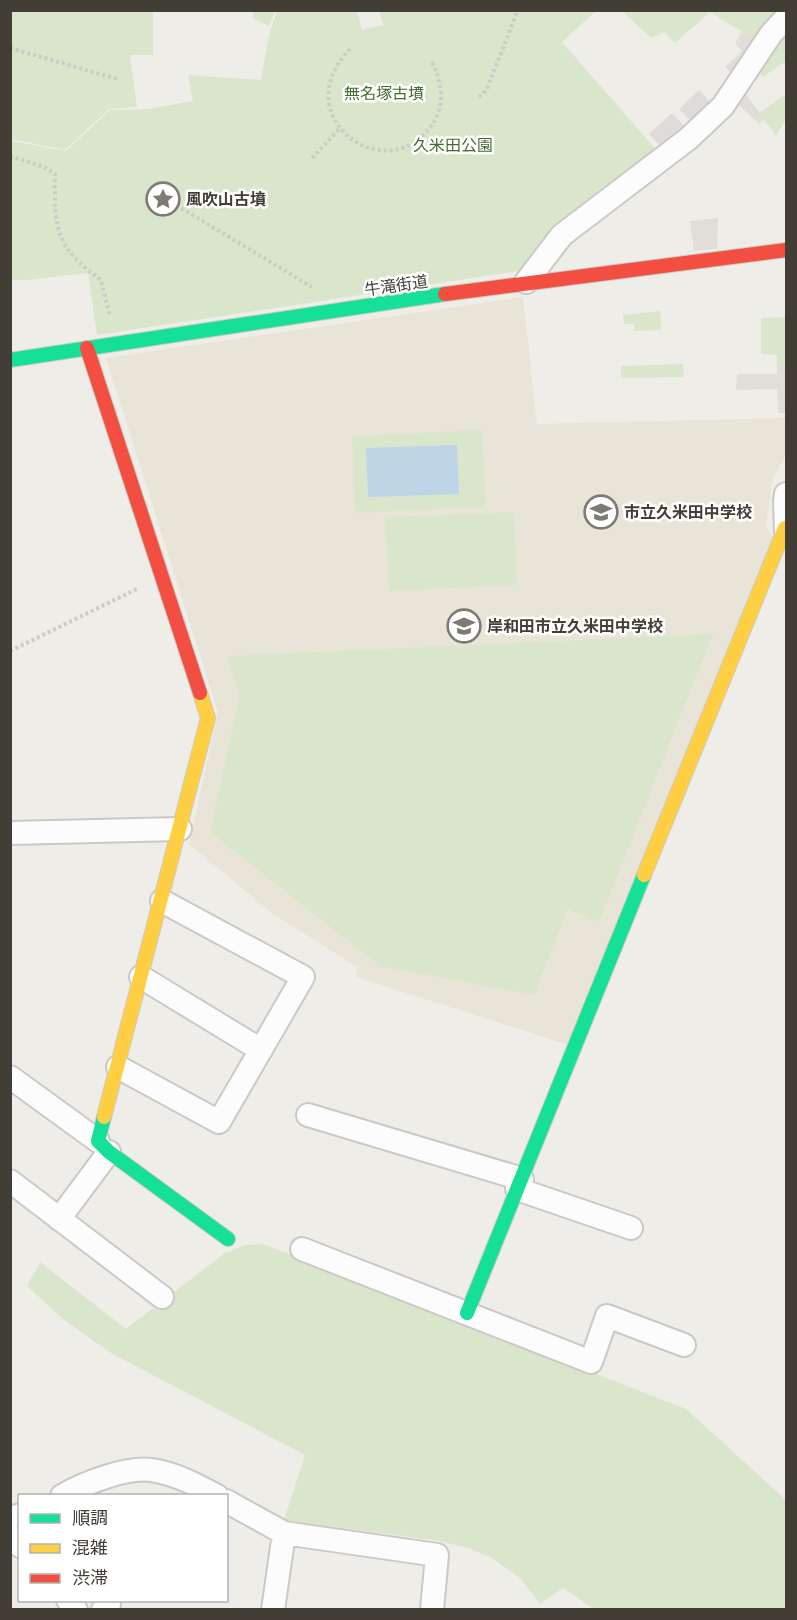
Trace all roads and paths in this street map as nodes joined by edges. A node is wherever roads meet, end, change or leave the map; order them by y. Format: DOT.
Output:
graph roads {
  1 [pos="518,10"];
  2 [pos="786,18"];
  3 [pos="10,48"];
  4 [pos="351,49"];
  5 [pos="431,60"];
  6 [pos="117,79"];
  7 [pos="479,97"];
  8 [pos="340,128"];
  9 [pos="10,156"];
  10 [pos="312,158"];
  11 [pos="171,202"];
  12 [pos="786,250"];
  13 [pos="526,282"];
  14 [pos="305,283"];
  15 [pos="117,344"];
  16 [pos="87,348"];
  17 [pos="10,360"];
  18 [pos="786,494"];
  19 [pos="786,530"];
  20 [pos="162,576"];
  21 [pos="10,651"];
  22 [pos="180,829"];
  23 [pos="10,833"];
  24 [pos="162,901"];
  25 [pos="141,977"];
  26 [pos="261,1050"];
  27 [pos="118,1067"];
  28 [pos="10,1077"];
  29 [pos="308,1115"];
  30 [pos="104,1147"];
  31 [pos="10,1181"];
  32 [pos="520,1184"];
  33 [pos="59,1219"];
  34 [pos="632,1228"];
  35 [pos="228,1239"];
  36 [pos="302,1249"];
  37 [pos="162,1297"];
  38 [pos="467,1313"];
  39 [pos="684,1346"];
  40 [pos="65,1494"];
  41 [pos="213,1494"];
  42 [pos="228,1502"];
  43 [pos="284,1533"];
  44 [pos="273,1610"];
  45 [pos="432,1610"];
  1 -- 7 [label="path"];
  2 -- 13 [label="street"];
  3 -- 6 [label="path"];
  4 -- 8 [label="path"];
  5 -- 8 [label="path"];
  8 -- 10 [label="path"];
  9 -- 15 [label="path"];
  11 -- 14 [label="path"];
  12 -- 13 [label="street, 牛滝街道"];
  13 -- 15 [label="street, 牛滝街道"];
  15 -- 16 [label="street, 牛滝街道"];
  16 -- 17 [label="street, 牛滝街道"];
  16 -- 20 [label="street"];
  18 -- 19 [label="street"];
  19 -- 32 [label="street"];
  20 -- 21 [label="path"];
  20 -- 22 [label="street"];
  22 -- 23 [label="street"];
  22 -- 24 [label="street"];
  24 -- 25 [label="street"];
  24 -- 26 [label="street"];
  25 -- 26 [label="street"];
  25 -- 27 [label="street"];
  26 -- 27 [label="street"];
  27 -- 30 [label="street"];
  28 -- 30 [label="street"];
  29 -- 32 [label="street"];
  30 -- 33 [label="street"];
  30 -- 35 [label="street"];
  31 -- 33 [label="street"];
  32 -- 34 [label="street"];
  32 -- 38 [label="street"];
  33 -- 37 [label="street"];
  36 -- 38 [label="street"];
  38 -- 39 [label="street"];
  40 -- 41 [label="street"];
  42 -- 43 [label="street"];
  43 -- 44 [label="street"];
  43 -- 45 [label="street"];
}
